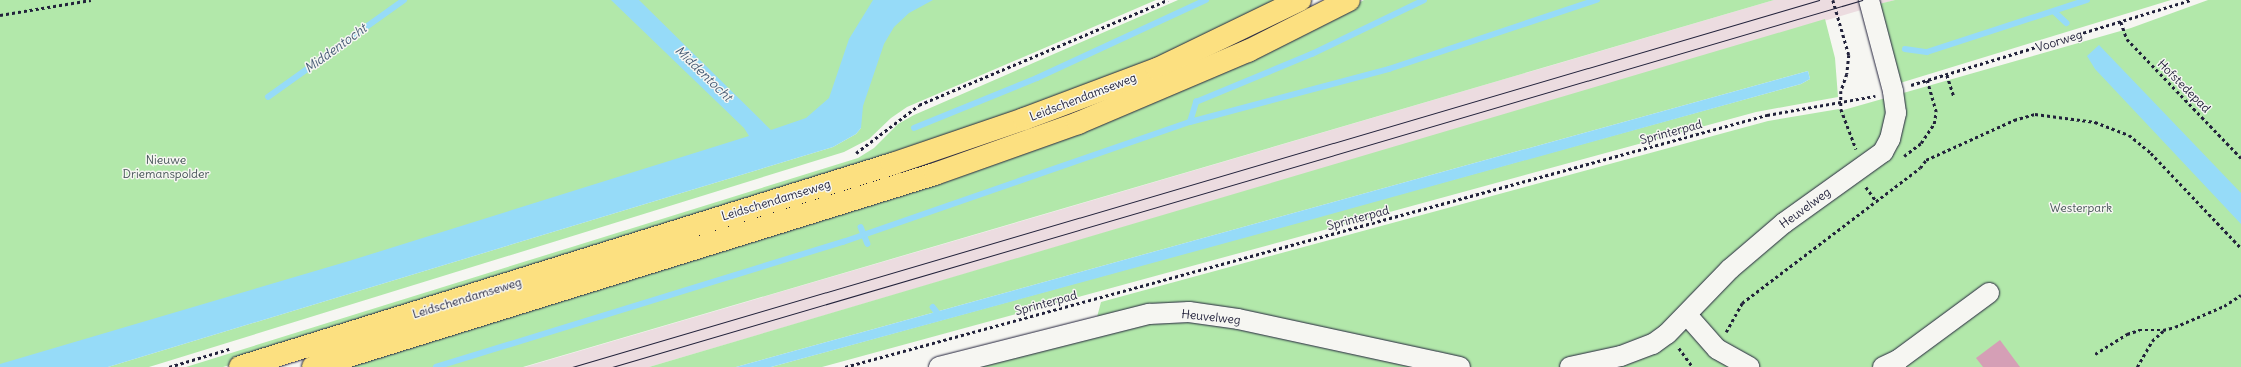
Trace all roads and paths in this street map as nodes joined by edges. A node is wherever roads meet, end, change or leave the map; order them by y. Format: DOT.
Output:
graph roads {
  1 [pos="91,0"];
  2 [pos="1168,0"];
  3 [pos="1300,0"];
  4 [pos="1349,0"];
  5 [pos="1833,0"];
  6 [pos="1869,0"];
  7 [pos="2190,0"];
  8 [pos="0,15"];
  9 [pos="2121,22"];
  10 [pos="1947,75"];
  11 [pos="1886,93"];
  12 [pos="1954,96"];
  13 [pos="1840,103"];
  14 [pos="854,154"];
  15 [pos="1902,157"];
  16 [pos="2241,158"];
  17 [pos="1856,171"];
  18 [pos="1876,201"];
  19 [pos="2241,248"];
  20 [pos="1989,293"];
  21 [pos="2241,295"];
  22 [pos="1687,315"];
  23 [pos="2163,330"];
  24 [pos="1677,345"];
  25 [pos="1717,349"];
  26 [pos="2095,354"];
  27 [pos="238,357"];
  28 [pos="169,367"];
  29 [pos="313,367"];
  30 [pos="845,367"];
  31 [pos="939,367"];
  32 [pos="1460,367"];
  33 [pos="1570,367"];
  34 [pos="1694,367"];
  35 [pos="1749,367"];
  36 [pos="1883,367"];
  37 [pos="2137,367"];
  1 -- 8 [label="path"];
  2 -- 14 [label="path"];
  3 -- 27 [label="main road, Leidschendamseweg"];
  4 -- 29 [label="main road, Leidschendamseweg"];
  5 -- 13 [label="path"];
  6 -- 11 [label="street"];
  7 -- 9 [label="path, Voorweg"];
  9 -- 10 [label="path, Voorweg"];
  9 -- 16 [label="path, Hofstedepad"];
  10 -- 12 [label="path"];
  10 -- 15 [label="path, Voorweg"];
  11 -- 13 [label="path, Sprinterpad"];
  11 -- 17 [label="street, Heuvelweg"];
  13 -- 17 [label="path"];
  13 -- 30 [label="path, Sprinterpad"];
  17 -- 18 [label="path"];
  17 -- 22 [label="street, Heuvelweg"];
  18 -- 19 [label="path"];
  18 -- 25 [label="path"];
  20 -- 36 [label="street"];
  21 -- 23 [label="path"];
  22 -- 25 [label="street"];
  22 -- 33 [label="street, Heuvelweg"];
  23 -- 26 [label="path"];
  23 -- 37 [label="path"];
  24 -- 34 [label="path"];
  25 -- 35 [label="street"];
  27 -- 28 [label="path"];
  31 -- 32 [label="street, Heuvelweg"];
}
